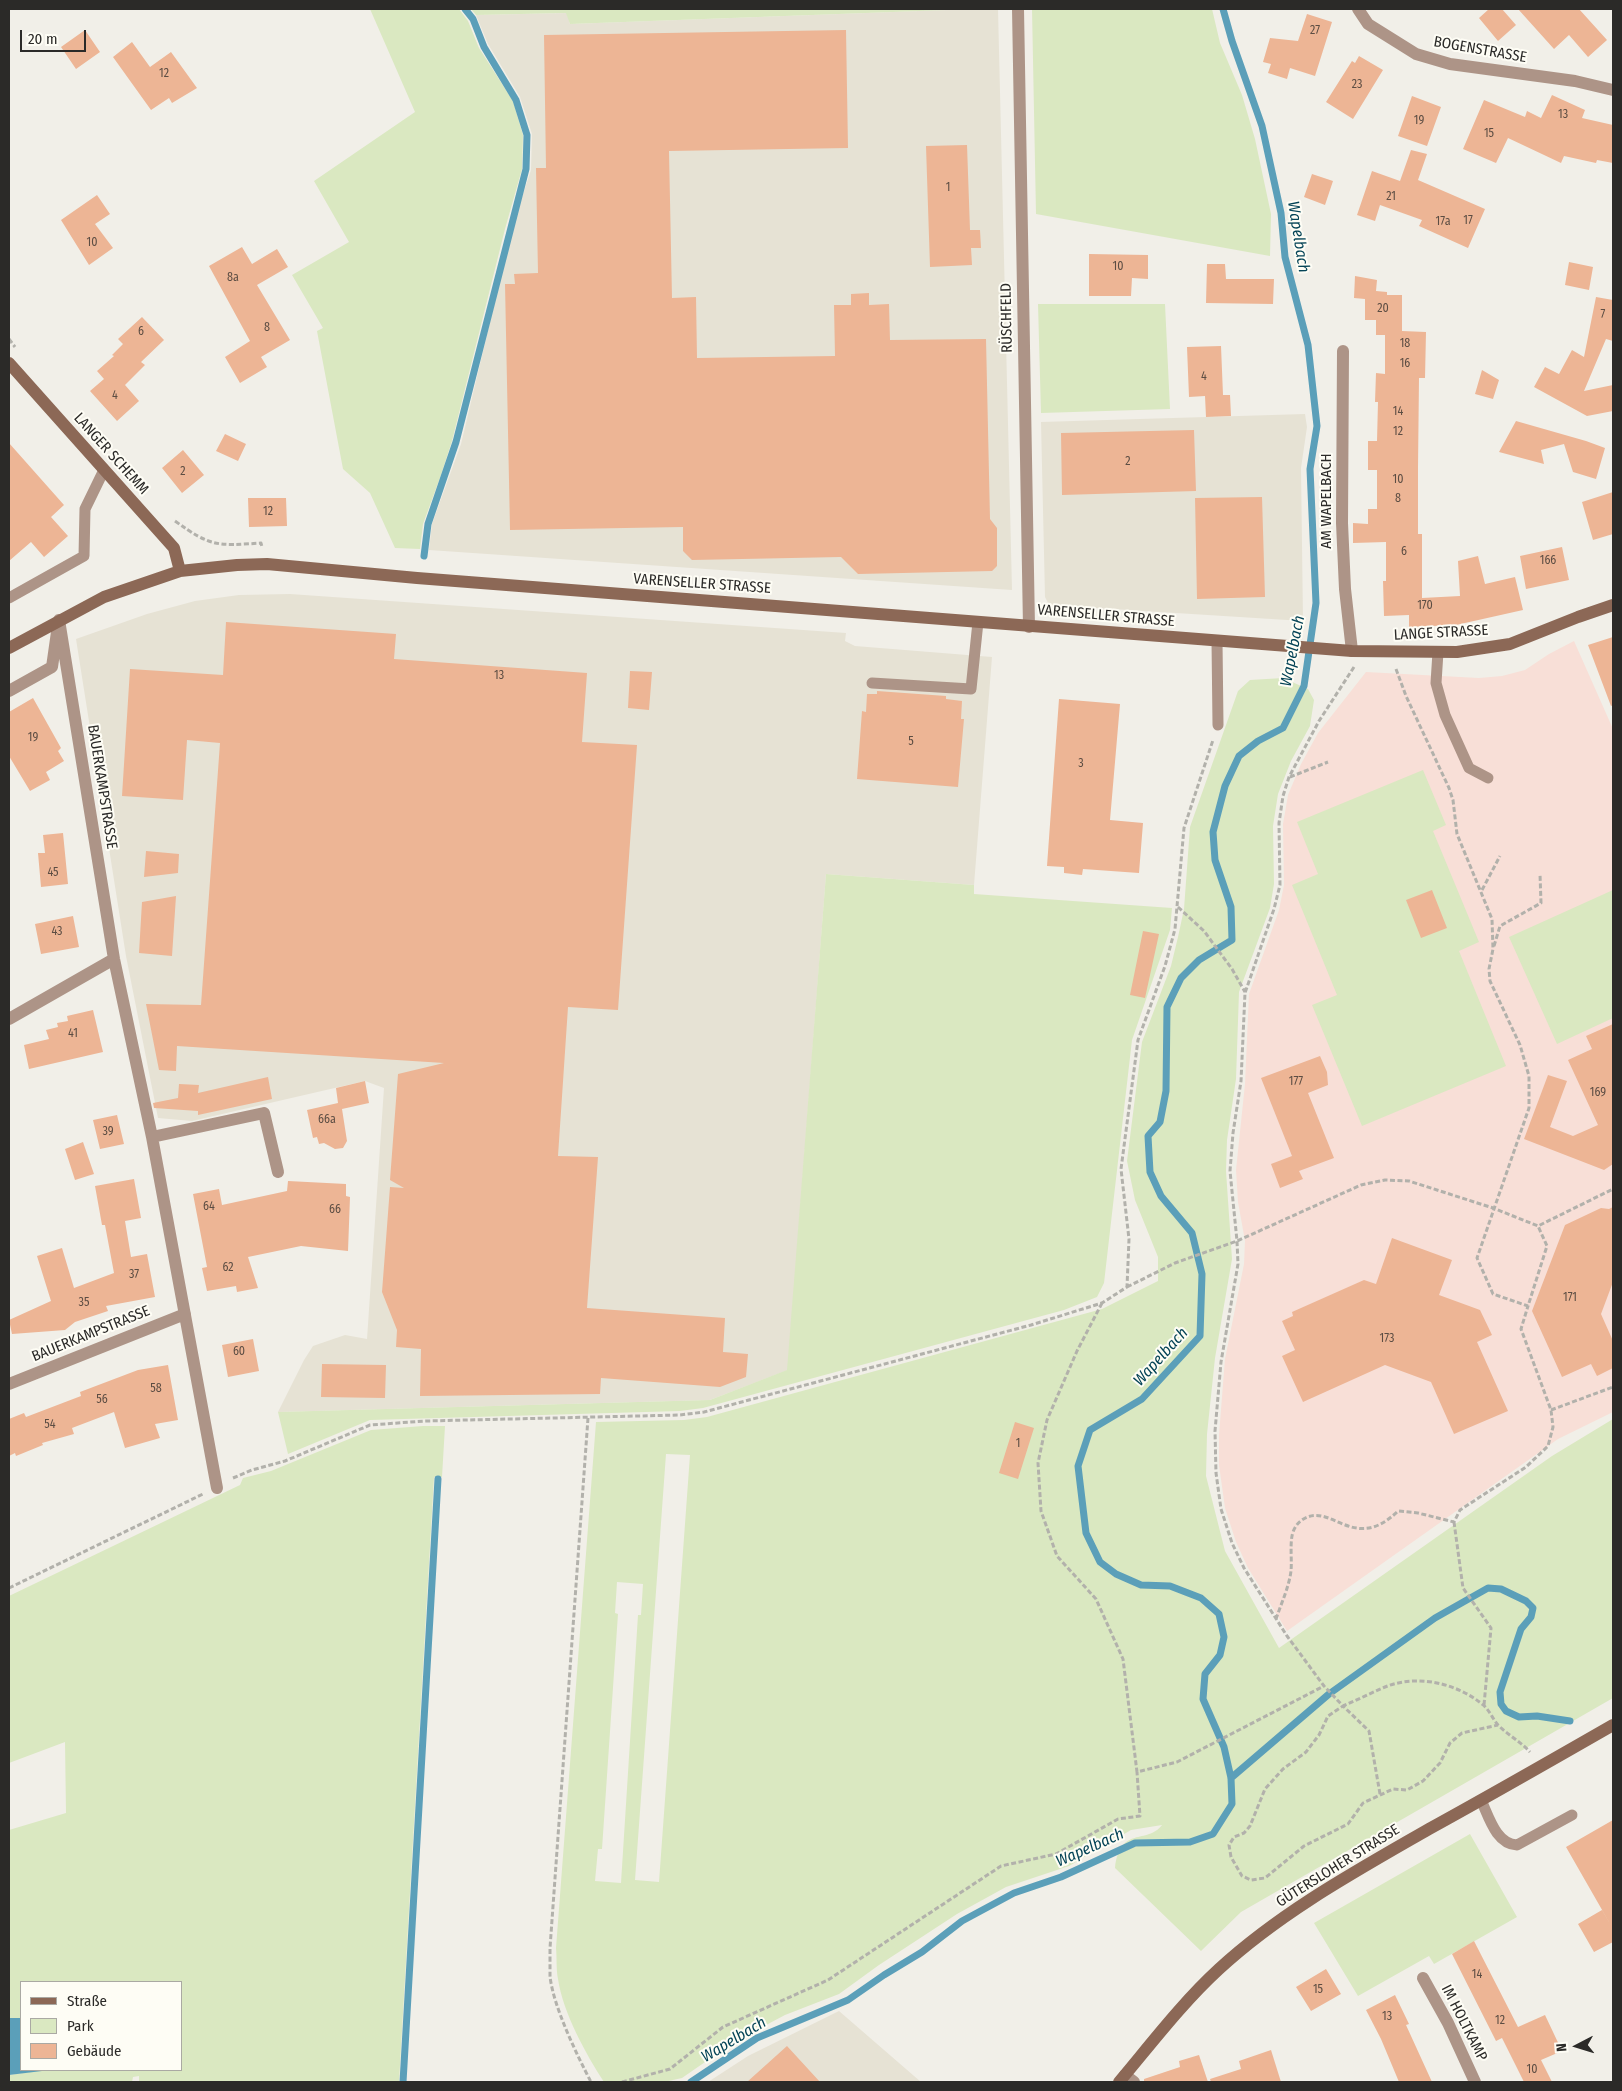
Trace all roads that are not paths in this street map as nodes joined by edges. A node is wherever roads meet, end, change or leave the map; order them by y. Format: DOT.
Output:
graph roads {
  1 [pos="1018,9"];
  2 [pos="1358,9"];
  3 [pos="1613,90"];
  4 [pos="1343,351"];
  5 [pos="9,364"];
  6 [pos="104,470"];
  7 [pos="180,571"];
  8 [pos="9,598"];
  9 [pos="1613,605"];
  10 [pos="58,620"];
  11 [pos="978,622"];
  12 [pos="1029,626"];
  13 [pos="1217,642"];
  14 [pos="9,648"];
  15 [pos="1352,651"];
  16 [pos="1438,652"];
  17 [pos="872,683"];
  18 [pos="9,691"];
  19 [pos="1218,725"];
  20 [pos="1488,778"];
  21 [pos="114,959"];
  22 [pos="9,1019"];
  23 [pos="152,1137"];
  24 [pos="278,1172"];
  25 [pos="185,1314"];
  26 [pos="9,1384"];
  27 [pos="217,1488"];
  28 [pos="1613,1726"];
  29 [pos="1480,1800"];
  30 [pos="1572,1815"];
  31 [pos="1423,1978"];
  32 [pos="1126,2080"];
  33 [pos="1475,2082"];
  1 -- 12 [label="street, RÜSCHFELD"];
  2 -- 3 [label="street, BOGENSTRASSE"];
  4 -- 15 [label="street, AM WAPELBACH"];
  5 -- 6 [label="main road, LANGER SCHEMM"];
  6 -- 7 [label="main road, LANGER SCHEMM"];
  6 -- 8 [label="lane"];
  7 -- 10 [label="main road, VARENSELLER STRASSE"];
  7 -- 11 [label="main road, VARENSELLER STRASSE"];
  9 -- 16 [label="main road, LANGE STRASSE"];
  10 -- 14 [label="main road, VARENSELLER STRASSE"];
  10 -- 18 [label="street"];
  10 -- 21 [label="street, BAUERKAMPSTRASSE"];
  11 -- 12 [label="main road, VARENSELLER STRASSE"];
  11 -- 17 [label="lane"];
  12 -- 13 [label="main road, VARENSELLER STRASSE"];
  13 -- 15 [label="main road, VARENSELLER STRASSE"];
  13 -- 19 [label="lane"];
  15 -- 16 [label="main road, LANGE STRASSE"];
  16 -- 20 [label="lane"];
  21 -- 22 [label="street"];
  21 -- 23 [label="street, BAUERKAMPSTRASSE"];
  23 -- 24 [label="street"];
  23 -- 25 [label="street, BAUERKAMPSTRASSE"];
  25 -- 26 [label="street, BAUERKAMPSTRASSE"];
  25 -- 27 [label="street, BAUERKAMPSTRASSE"];
  28 -- 29 [label="main road, GÜTERSLOHER STRASSE"];
  29 -- 30 [label="lane"];
  29 -- 32 [label="main road, GÜTERSLOHER STRASSE"];
  31 -- 33 [label="street, IM HOLTKAMP"];
}
